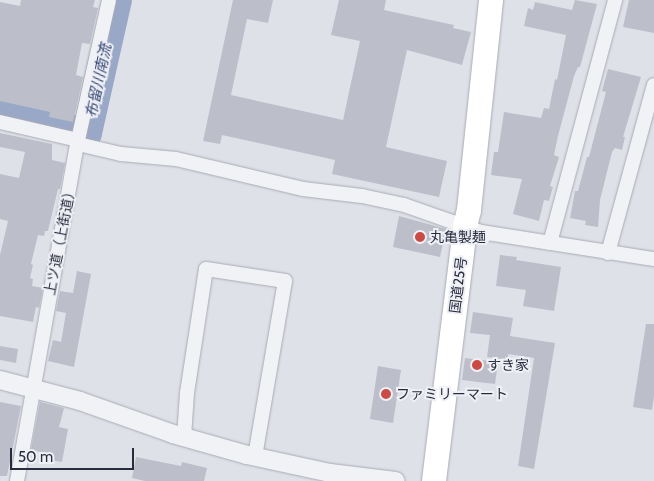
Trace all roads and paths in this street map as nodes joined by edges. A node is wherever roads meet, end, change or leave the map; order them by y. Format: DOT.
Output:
graph roads {
  1 [pos="109,0"];
  2 [pos="491,0"];
  3 [pos="615,0"];
  4 [pos="654,85"];
  5 [pos="0,122"];
  6 [pos="78,142"];
  7 [pos="465,227"];
  8 [pos="550,243"];
  9 [pos="608,252"];
  10 [pos="654,260"];
  11 [pos="0,380"];
  12 [pos="33,387"];
  13 [pos="184,437"];
  14 [pos="255,456"];
  15 [pos="17,481"];
  16 [pos="396,481"];
  17 [pos="434,481"];
  1 -- 6 [label="street, 上ツ道（上街道）"];
  2 -- 7 [label="highway, 国道25号"];
  3 -- 8 [label="street"];
  4 -- 9 [label="street"];
  5 -- 6 [label="street"];
  6 -- 7 [label="street"];
  6 -- 12 [label="street, 上ツ道（上街道）"];
  7 -- 8 [label="street"];
  7 -- 17 [label="highway, 国道25号"];
  8 -- 9 [label="street"];
  9 -- 10 [label="street"];
  11 -- 12 [label="street"];
  12 -- 13 [label="street"];
  12 -- 15 [label="street, 上ツ道（上街道）"];
  13 -- 14 [label="street"];
  13 -- 14 [label="street"];
  14 -- 16 [label="street"];
}
